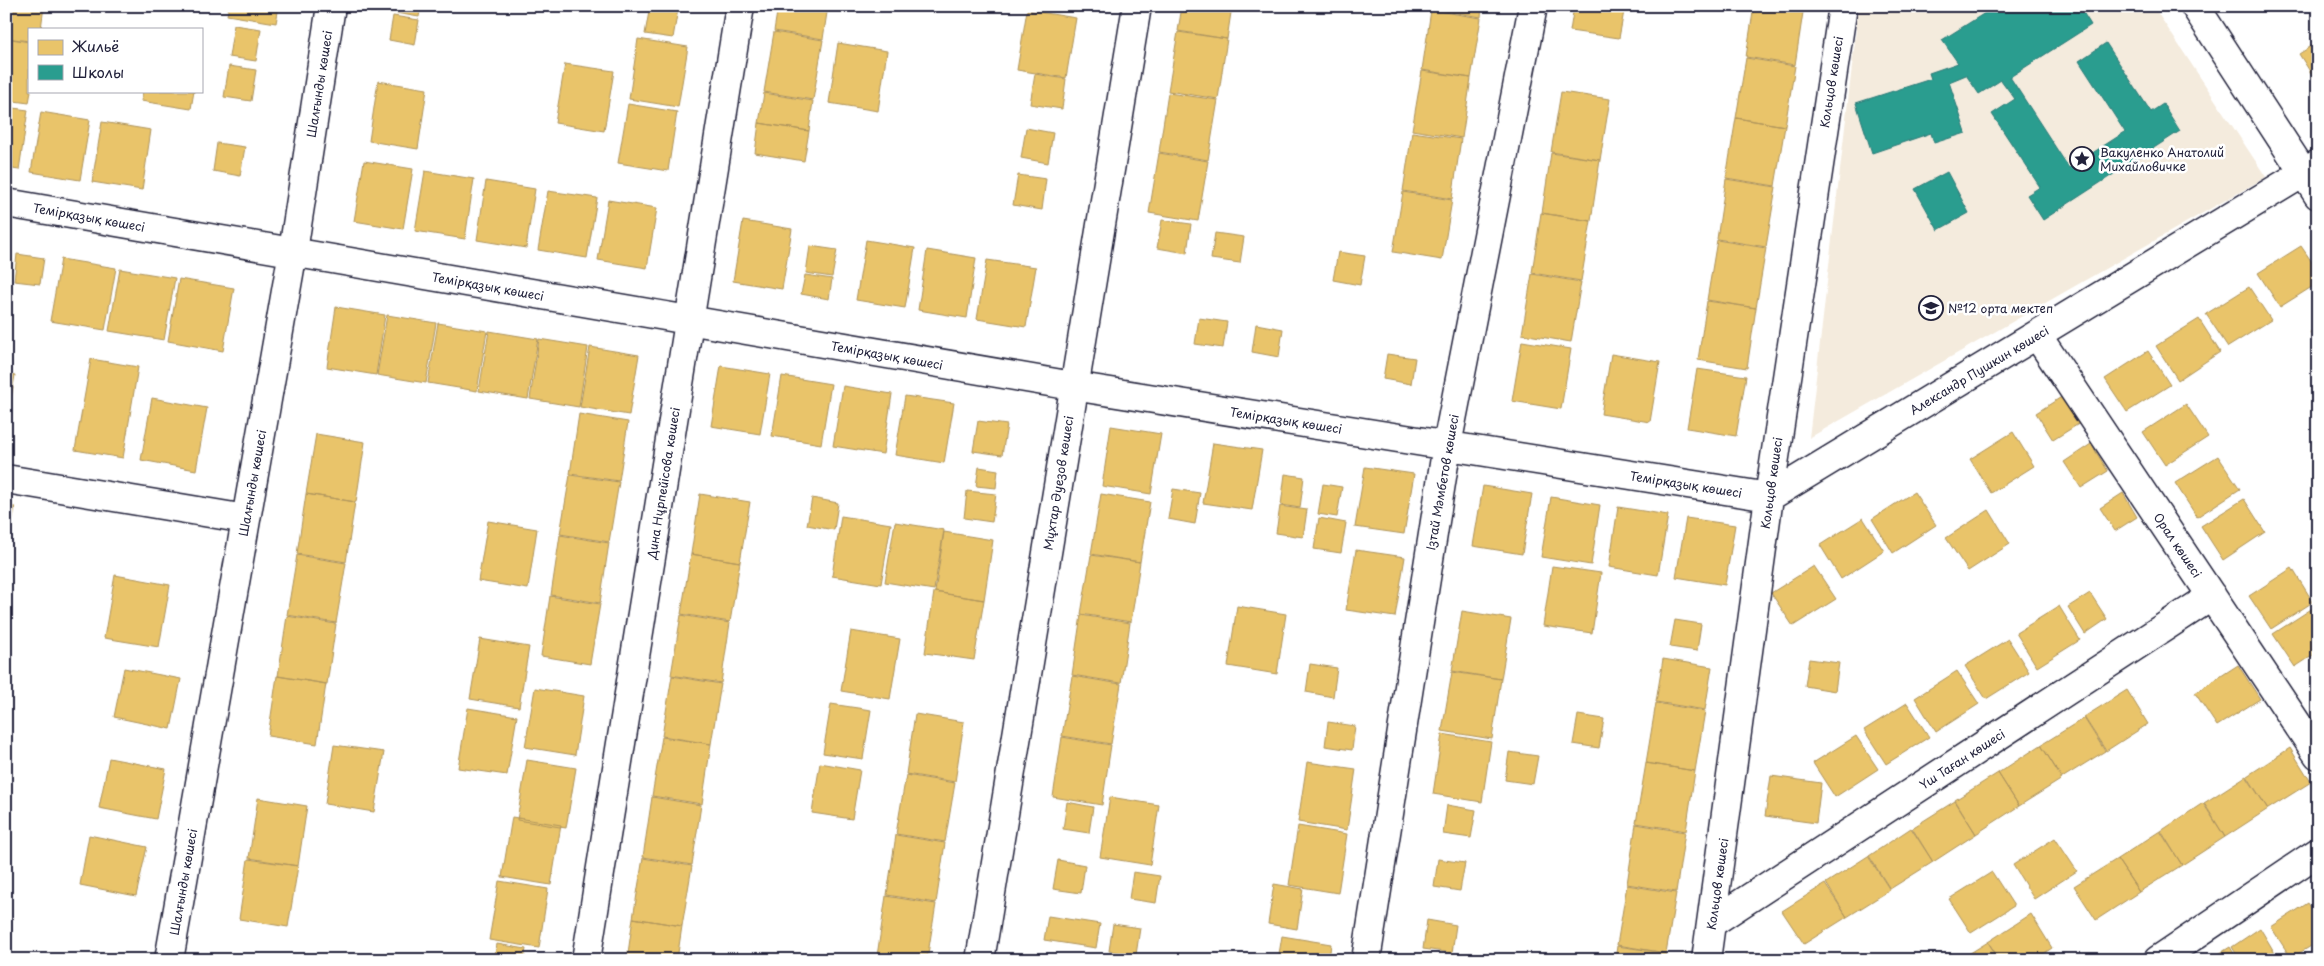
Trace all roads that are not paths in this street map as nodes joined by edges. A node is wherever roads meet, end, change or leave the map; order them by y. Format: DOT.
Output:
graph roads {
  1 [pos="331,6"];
  2 [pos="740,6"];
  3 [pos="1136,6"];
  4 [pos="1533,6"];
  5 [pos="1843,6"];
  6 [pos="2195,6"];
  7 [pos="2313,177"];
  8 [pos="6,203"];
  9 [pos="293,251"];
  10 [pos="690,321"];
  11 [pos="2037,335"];
  12 [pos="1073,386"];
  13 [pos="1447,446"];
  14 [pos="6,479"];
  15 [pos="1769,498"];
  16 [pos="246,519"];
  17 [pos="2212,596"];
  18 [pos="2318,755"];
  19 [pos="2318,852"];
  20 [pos="1713,922"];
  21 [pos="169,960"];
  22 [pos="586,960"];
  23 [pos="980,960"];
  24 [pos="1366,960"];
  25 [pos="1706,960"];
  26 [pos="2158,960"];
  1 -- 9 [label="street, Шалғынды көшесі"];
  2 -- 10 [label="street, Дина Нұрпейісова көшесі"];
  3 -- 12 [label="street, Мұхтар Әуезов көшесі"];
  4 -- 13 [label="street, Ізтай Мәмбетов көшесі"];
  5 -- 15 [label="street, Кольцов көшесі"];
  6 -- 7 [label="street"];
  7 -- 11 [label="street, Александр Пушкин көшесі"];
  8 -- 9 [label="street, Темірқазық көшесі"];
  9 -- 10 [label="street, Темірқазық көшесі"];
  9 -- 16 [label="street, Шалғынды көшесі"];
  10 -- 12 [label="street, Темірқазық көшесі"];
  10 -- 22 [label="street, Дина Нұрпейісова көшесі"];
  11 -- 15 [label="street, Александр Пушкин көшесі"];
  11 -- 17 [label="street, Орал көшесі"];
  12 -- 13 [label="street, Темірқазық көшесі"];
  12 -- 23 [label="street, Мұхтар Әуезов көшесі"];
  13 -- 15 [label="street, Темірқазық көшесі"];
  13 -- 24 [label="street, Ізтай Мәмбетов көшесі"];
  14 -- 16 [label="street"];
  15 -- 20 [label="street, Кольцов көшесі"];
  16 -- 21 [label="street, Шалғынды көшесі"];
  17 -- 18 [label="street, Орал көшесі"];
  17 -- 20 [label="street, Үш Таған көшесі"];
  19 -- 26 [label="street"];
  20 -- 25 [label="street, Кольцов көшесі"];
}
